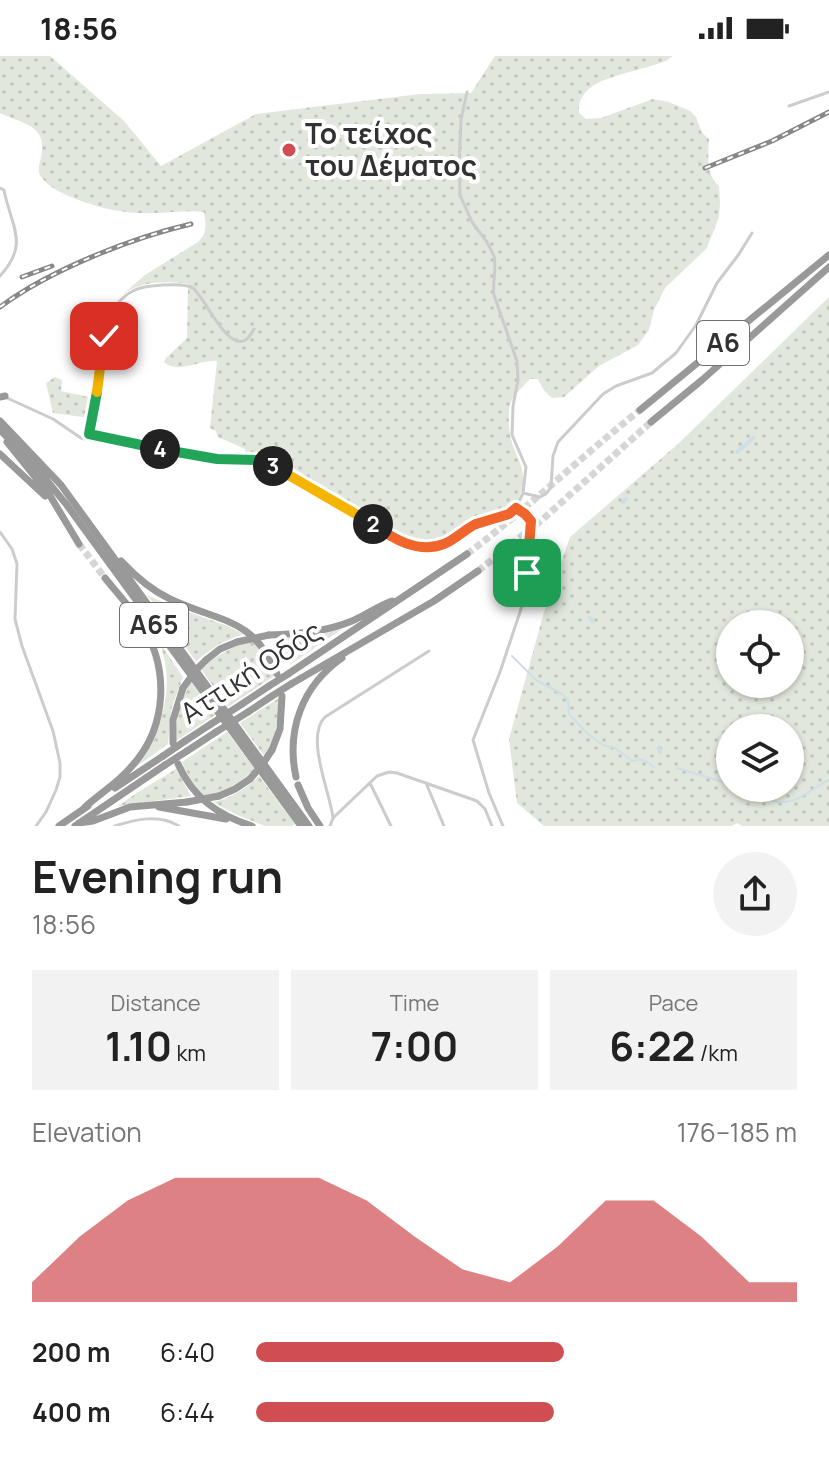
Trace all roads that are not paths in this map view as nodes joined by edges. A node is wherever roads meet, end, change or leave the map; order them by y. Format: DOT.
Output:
graph roads {
  1 [pos="467,92"];
  2 [pos="829,92"];
  3 [pos="789,106"];
  4 [pos="0,188"];
  5 [pos="752,233"];
  6 [pos="829,255"];
  7 [pos="829,267"];
  8 [pos="0,276"];
  9 [pos="254,329"];
  10 [pos="2,396"];
  11 [pos="640,410"];
  12 [pos="0,413"];
  13 [pos="0,421"];
  14 [pos="651,422"];
  15 [pos="0,432"];
  16 [pos="89,434"];
  17 [pos="0,454"];
  18 [pos="44,467"];
  19 [pos="523,493"];
  20 [pos="516,508"];
  21 [pos="86,520"];
  22 [pos="0,532"];
  23 [pos="73,534"];
  24 [pos="79,544"];
  25 [pos="467,554"];
  26 [pos="478,571"];
  27 [pos="105,578"];
  28 [pos="401,599"];
  29 [pos="387,628"];
  30 [pos="429,651"];
  31 [pos="277,674"];
  32 [pos="282,696"];
  33 [pos="173,743"];
  34 [pos="164,760"];
  35 [pos="178,764"];
  36 [pos="370,783"];
  37 [pos="426,783"];
  38 [pos="149,805"];
  39 [pos="84,808"];
  40 [pos="240,822"];
  41 [pos="331,822"];
  42 [pos="77,824"];
  43 [pos="36,826"];
  44 [pos="59,826"];
  45 [pos="115,826"];
  46 [pos="179,826"];
  47 [pos="252,826"];
  48 [pos="301,826"];
  49 [pos="309,826"];
  50 [pos="320,826"];
  51 [pos="391,826"];
  52 [pos="444,826"];
  53 [pos="492,826"];
  54 [pos="503,826"];
  1 -- 19 [label="street"];
  2 -- 3 [label="street"];
  4 -- 8 [label="street"];
  5 -- 19 [label="street"];
  6 -- 11 [label="highway, Α6"];
  7 -- 14 [label="highway, Α6"];
  9 -- 16 [label="street"];
  10 -- 16 [label="street"];
  12 -- 18 [label="highway"];
  13 -- 18 [label="highway, Α65"];
  15 -- 23 [label="highway"];
  15 -- 48 [label="highway, Α65"];
  16 -- 20 [label="street"];
  17 -- 23 [label="highway"];
  18 -- 21 [label="highway, Α65"];
  19 -- 20 [label="street"];
  20 -- 54 [label="street"];
  21 -- 31 [label="highway"];
  21 -- 49 [label="highway, Α65"];
  22 -- 43 [label="street"];
  23 -- 24 [label="highway"];
  25 -- 28 [label="highway, Αττική Οδός"];
  26 -- 29 [label="highway, Αττική Οδός"];
  27 -- 39 [label="highway"];
  28 -- 33 [label="highway, bridge"];
  28 -- 34 [label="highway, Αττική Οδός, bridge"];
  29 -- 34 [label="highway, Αττική Οδός, bridge"];
  29 -- 50 [label="highway"];
  30 -- 41 [label="street"];
  32 -- 38 [label="highway, bridge"];
  34 -- 39 [label="highway, Αττική Οδός"];
  34 -- 42 [label="highway, Αττική Οδός"];
  35 -- 40 [label="highway"];
  36 -- 37 [label="street"];
  36 -- 41 [label="street"];
  36 -- 51 [label="street"];
  37 -- 52 [label="street"];
  37 -- 53 [label="street"];
  38 -- 40 [label="highway"];
  38 -- 42 [label="highway"];
  39 -- 44 [label="highway, Αττική Οδός"];
  40 -- 47 [label="highway"];
  45 -- 46 [label="street"];
}
